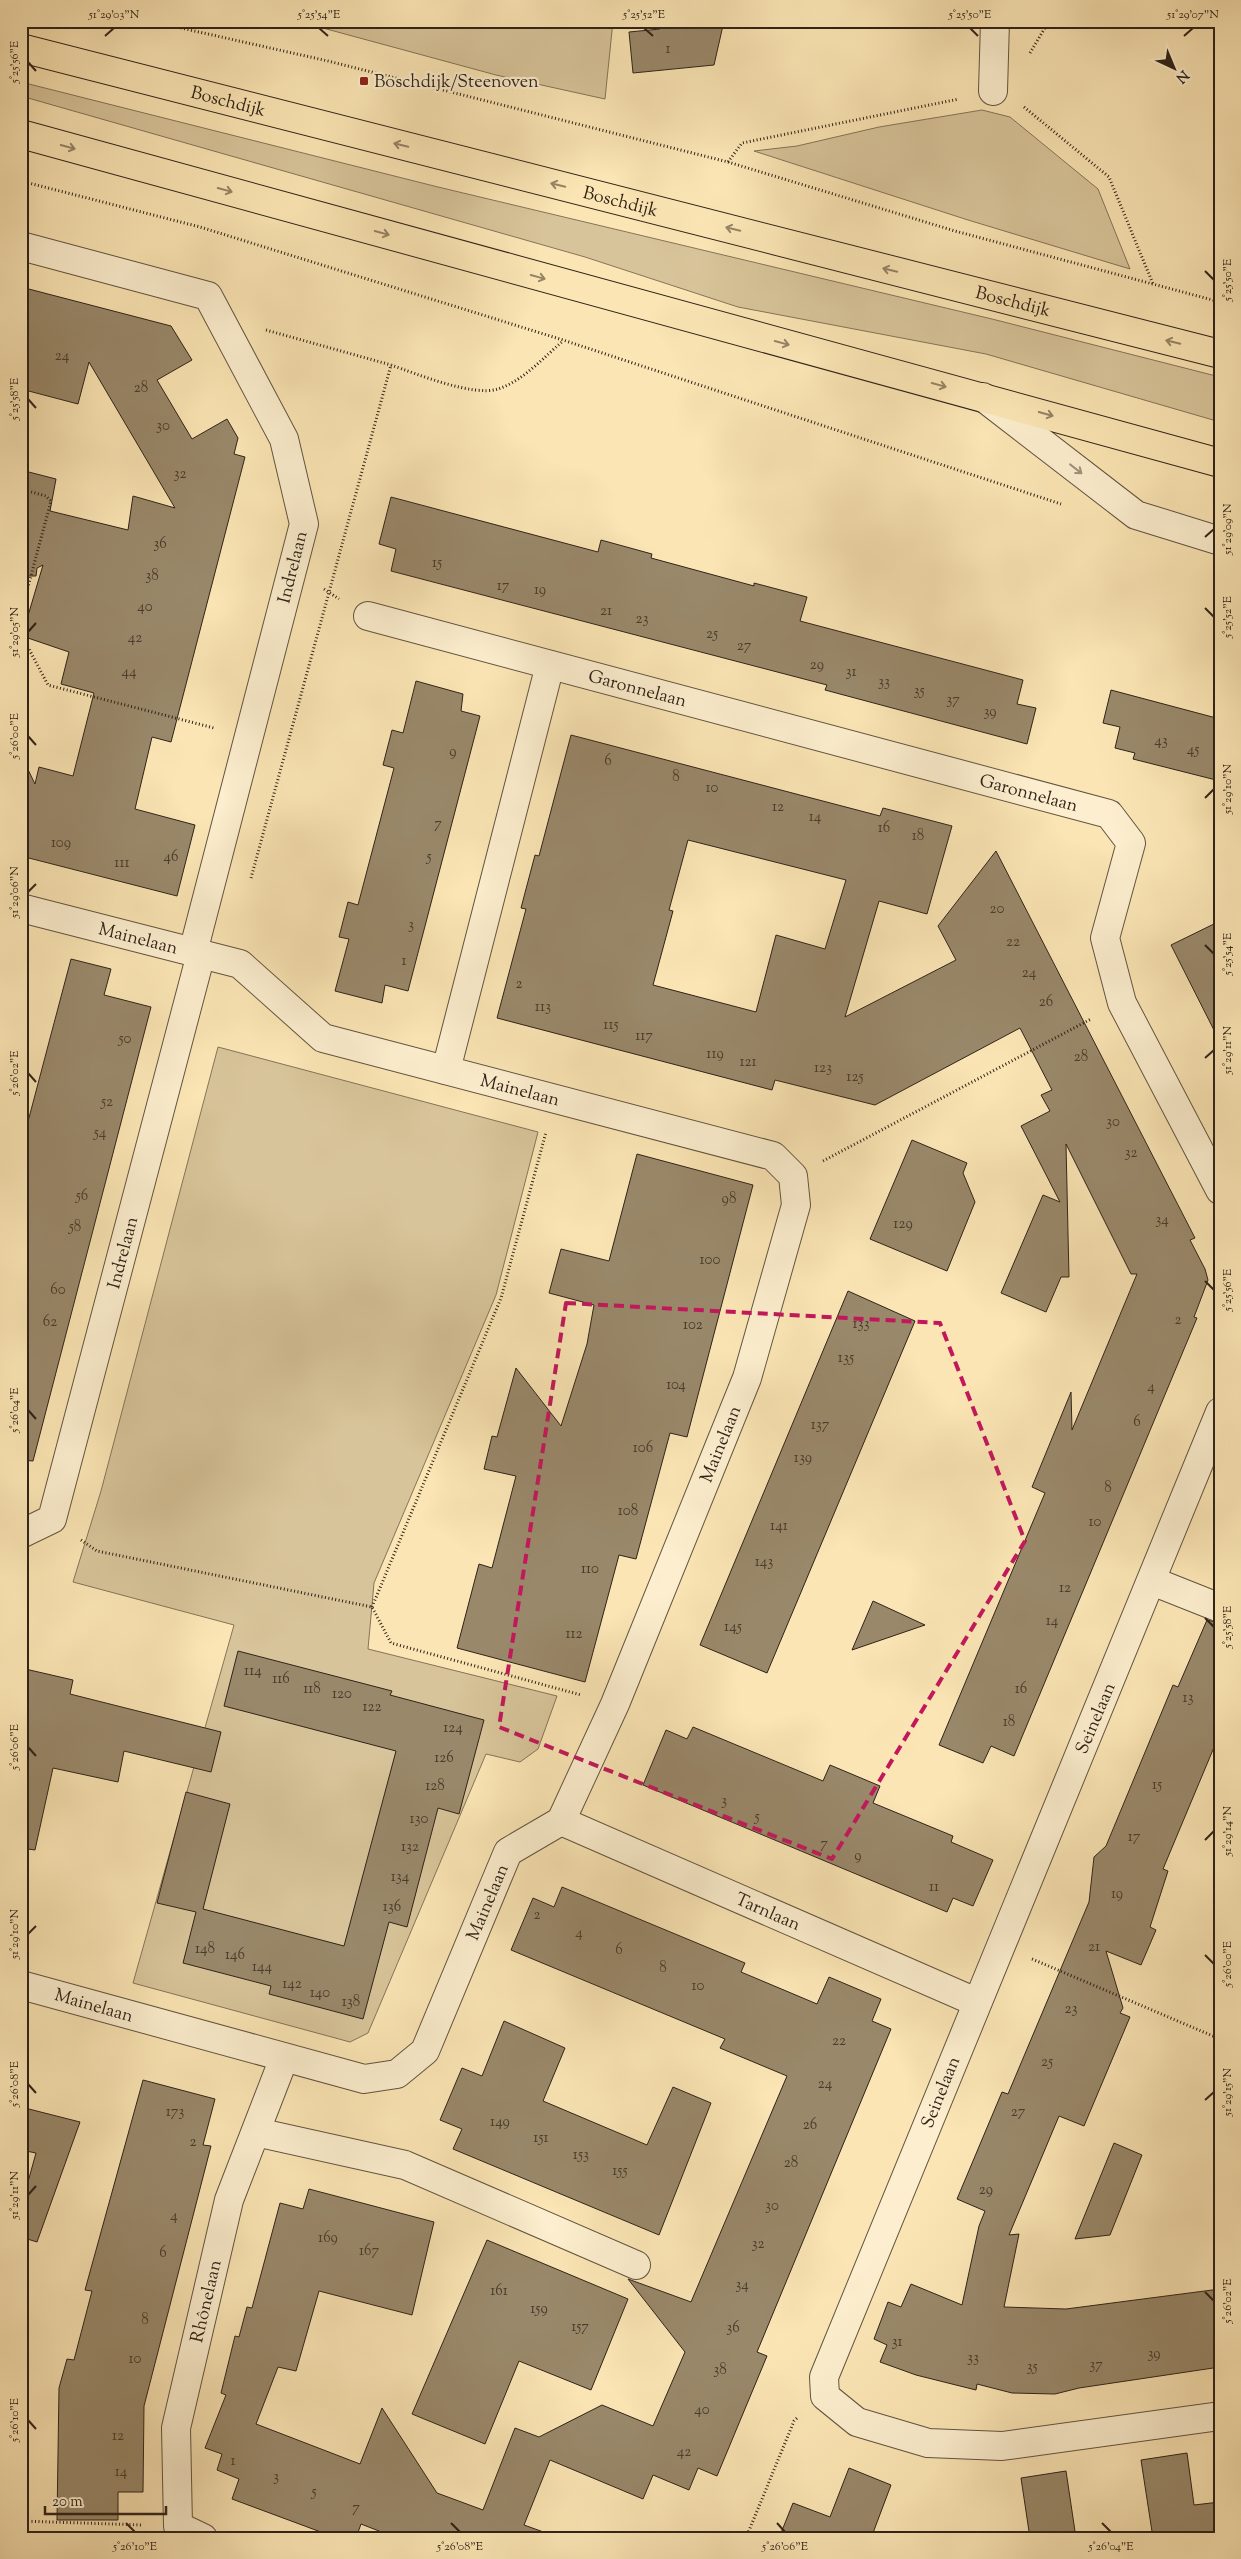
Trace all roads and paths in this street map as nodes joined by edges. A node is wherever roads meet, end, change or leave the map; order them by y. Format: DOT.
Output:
graph roads {
  1 [pos="150,21"];
  2 [pos="996,21"];
  3 [pos="21,48"];
  4 [pos="993,92"];
  5 [pos="21,134"];
  6 [pos="728,162"];
  7 [pos="21,181"];
  8 [pos="21,246"];
  9 [pos="1153,285"];
  10 [pos="1220,302"];
  11 [pos="227,332"];
  12 [pos="1220,354"];
  13 [pos="390,365"];
  14 [pos="982,396"];
  15 [pos="1220,463"];
  16 [pos="21,489"];
  17 [pos="1066,506"];
  18 [pos="1220,541"];
  19 [pos="21,614"];
  20 [pos="368,616"];
  21 [pos="21,634"];
  22 [pos="550,665"];
  23 [pos="249,737"];
  24 [pos="21,908"];
  25 [pos="197,953"];
  26 [pos="1122,1003"];
  27 [pos="446,1070"];
  28 [pos="555,1099"];
  29 [pos="793,1176"];
  30 [pos="1220,1190"];
  31 [pos="1220,1412"];
  32 [pos="52,1519"];
  33 [pos="21,1534"];
  34 [pos="1152,1581"];
  35 [pos="372,1607"];
  36 [pos="1220,1608"];
  37 [pos="615,1704"];
  38 [pos="561,1821"];
  39 [pos="1000,1945"];
  40 [pos="21,1985"];
  41 [pos="976,2002"];
  42 [pos="1220,2039"];
  43 [pos="284,2058"];
  44 [pos="256,2132"];
  45 [pos="636,2265"];
  46 [pos="825,2396"];
  47 [pos="1220,2416"];
  48 [pos="21,2521"];
  49 [pos="178,2526"];
  50 [pos="203,2538"];
  51 [pos="746,2538"];
  1 -- 6 [label="path"];
  2 -- 4 [label="street"];
  12 -- 3 [label="main road, Boschdijk, one-way"];
  4 -- 6 [label="path"];
  4 -- 9 [label="path"];
  5 -- 14 [label="main road, one-way"];
  6 -- 9 [label="path"];
  7 -- 17 [label="path"];
  8 -- 11 [label="street, Indrelaan"];
  9 -- 10 [label="path"];
  11 -- 13 [label="path"];
  11 -- 23 [label="street, Indrelaan"];
  14 -- 15 [label="main road, one-way"];
  14 -- 18 [label="street, one-way"];
  16 -- 19 [label="path"];
  20 -- 22 [label="street, Garonnelaan"];
  21 -- 23 [label="path"];
  22 -- 26 [label="street, Garonnelaan"];
  22 -- 27 [label="street"];
  23 -- 25 [label="street, Indrelaan"];
  24 -- 25 [label="street, Mainelaan"];
  25 -- 27 [label="street, Mainelaan"];
  25 -- 32 [label="street, Indrelaan"];
  26 -- 29 [label="path"];
  26 -- 30 [label="street, Garonnelaan"];
  27 -- 28 [label="street, Mainelaan"];
  28 -- 29 [label="street, Mainelaan"];
  28 -- 35 [label="path"];
  29 -- 37 [label="street, Mainelaan"];
  31 -- 34 [label="street, Seinelaan"];
  32 -- 33 [label="street"];
  32 -- 35 [label="path"];
  34 -- 36 [label="street"];
  34 -- 39 [label="street, Seinelaan"];
  35 -- 37 [label="path"];
  37 -- 38 [label="street, Mainelaan"];
  38 -- 41 [label="street, Tarnlaan"];
  38 -- 43 [label="street, Mainelaan"];
  39 -- 41 [label="street, Seinelaan"];
  39 -- 42 [label="path"];
  40 -- 43 [label="street, Mainelaan"];
  41 -- 46 [label="street, Seinelaan"];
  43 -- 44 [label="street, Rhônelaan"];
  44 -- 45 [label="street"];
  44 -- 49 [label="street, Rhônelaan"];
  46 -- 47 [label="street"];
  46 -- 51 [label="path"];
  48 -- 49 [label="path"];
  49 -- 50 [label="street"];
}
